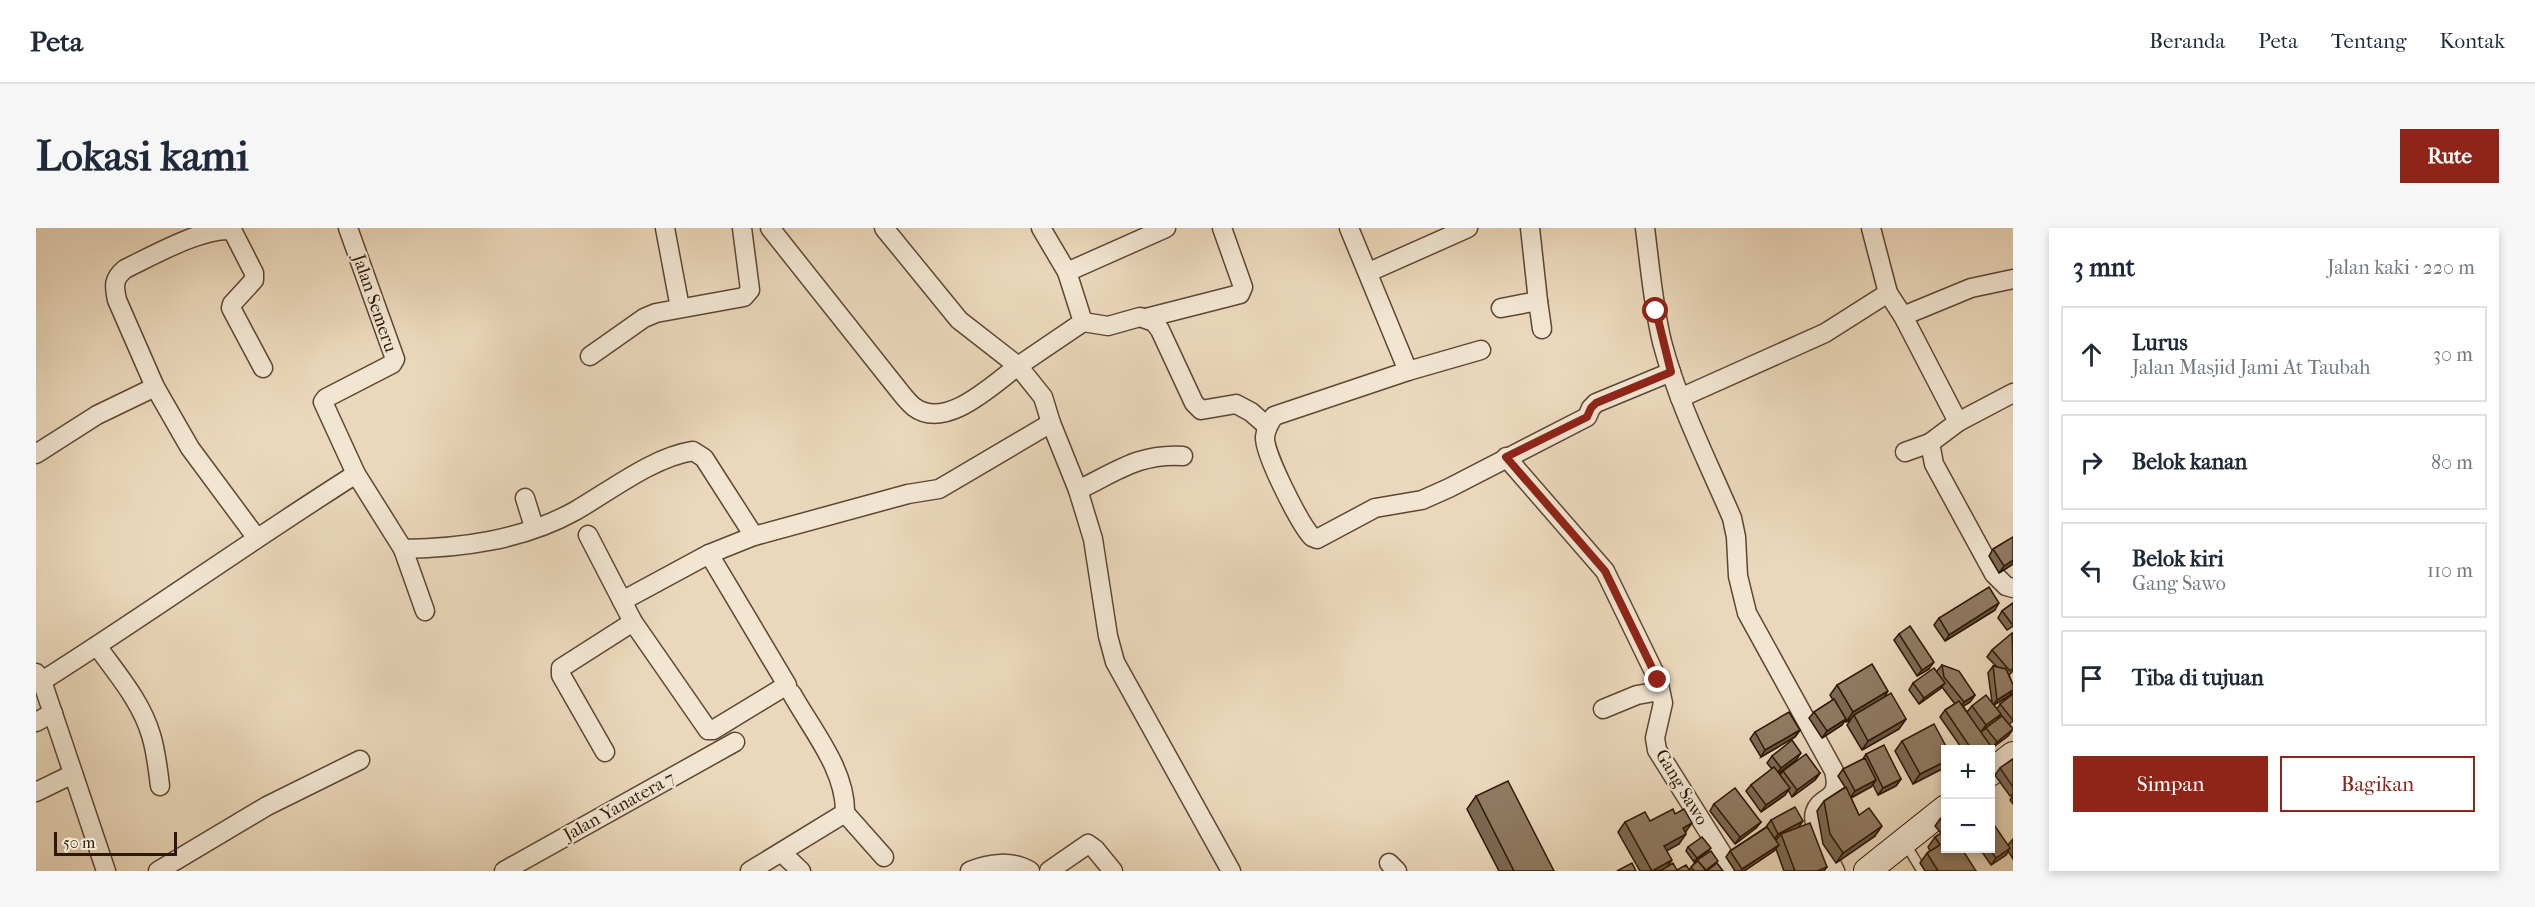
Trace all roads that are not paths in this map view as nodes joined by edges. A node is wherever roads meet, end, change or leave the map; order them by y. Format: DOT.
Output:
graph roads {
  1 [pos="348,228"];
  2 [pos="665,228"];
  3 [pos="742,228"];
  4 [pos="884,228"];
  5 [pos="1041,228"];
  6 [pos="1166,228"];
  7 [pos="1222,228"];
  8 [pos="1349,228"];
  9 [pos="1468,228"];
  10 [pos="1530,228"];
  11 [pos="1646,228"];
  12 [pos="1871,228"];
  13 [pos="772,229"];
  14 [pos="1067,272"];
  15 [pos="1369,272"];
  16 [pos="2013,279"];
  17 [pos="1888,293"];
  18 [pos="1538,301"];
  19 [pos="680,308"];
  20 [pos="1501,309"];
  21 [pos="1902,316"];
  22 [pos="1146,318"];
  23 [pos="1083,322"];
  24 [pos="1542,329"];
  25 [pos="1480,350"];
  26 [pos="590,356"];
  27 [pos="1018,366"];
  28 [pos="263,368"];
  29 [pos="1408,371"];
  30 [pos="1671,372"];
  31 [pos="155,387"];
  32 [pos="2013,393"];
  33 [pos="1680,398"];
  34 [pos="1959,422"];
  35 [pos="1051,423"];
  36 [pos="1267,426"];
  37 [pos="1930,443"];
  38 [pos="1905,452"];
  39 [pos="36,454"];
  40 [pos="1182,456"];
  41 [pos="1506,457"];
  42 [pos="356,474"];
  43 [pos="1078,490"];
  44 [pos="525,498"];
  45 [pos="534,527"];
  46 [pos="588,535"];
  47 [pos="754,536"];
  48 [pos="256,537"];
  49 [pos="403,549"];
  50 [pos="709,554"];
  51 [pos="2013,588"];
  52 [pos="621,601"];
  53 [pos="425,611"];
  54 [pos="633,622"];
  55 [pos="97,646"];
  56 [pos="39,677"];
  57 [pos="1660,691"];
  58 [pos="792,694"];
  59 [pos="1603,709"];
  60 [pos="53,713"];
  61 [pos="36,722"];
  62 [pos="735,742"];
  63 [pos="605,752"];
  64 [pos="2013,755"];
  65 [pos="360,760"];
  66 [pos="1995,769"];
  67 [pos="73,774"];
  68 [pos="160,786"];
  69 [pos="36,792"];
  70 [pos="1941,812"];
  71 [pos="845,813"];
  72 [pos="1904,841"];
  73 [pos="782,853"];
  74 [pos="884,857"];
  75 [pos="106,871"];
  76 [pos="158,871"];
  77 [pos="504,871"];
  78 [pos="750,871"];
  79 [pos="801,871"];
  80 [pos="970,871"];
  81 [pos="1030,871"];
  82 [pos="1049,871"];
  83 [pos="1113,871"];
  84 [pos="1231,871"];
  85 [pos="1733,871"];
  86 [pos="1835,871"];
  87 [pos="1867,871"];
  88 [pos="1922,871"];
  1 -- 42 [label="street, Jalan Semeru"];
  2 -- 19 [label="street"];
  3 -- 19 [label="street"];
  4 -- 27 [label="street"];
  5 -- 14 [label="street"];
  6 -- 14 [label="street"];
  7 -- 22 [label="street"];
  8 -- 15 [label="street"];
  9 -- 15 [label="street"];
  10 -- 18 [label="street"];
  11 -- 30 [label="street"];
  12 -- 17 [label="street"];
  13 -- 27 [label="street"];
  14 -- 23 [label="street"];
  15 -- 29 [label="street"];
  16 -- 21 [label="street"];
  17 -- 21 [label="street"];
  17 -- 33 [label="street"];
  18 -- 20 [label="street"];
  18 -- 24 [label="street"];
  19 -- 26 [label="street"];
  21 -- 34 [label="street"];
  22 -- 23 [label="street"];
  22 -- 36 [label="street"];
  23 -- 27 [label="street"];
  25 -- 29 [label="street"];
  27 -- 35 [label="street"];
  28 -- 31 [label="street"];
  29 -- 36 [label="street"];
  30 -- 33 [label="street"];
  30 -- 41 [label="street"];
  31 -- 39 [label="street"];
  31 -- 48 [label="street"];
  32 -- 34 [label="street"];
  33 -- 86 [label="street"];
  34 -- 37 [label="street"];
  35 -- 43 [label="street"];
  35 -- 47 [label="street"];
  36 -- 41 [label="street"];
  37 -- 38 [label="street"];
  37 -- 51 [label="street"];
  40 -- 43 [label="street"];
  41 -- 57 [label="street, Gang Sawo"];
  42 -- 48 [label="street"];
  42 -- 49 [label="street"];
  43 -- 84 [label="street"];
  44 -- 45 [label="street"];
  45 -- 47 [label="street"];
  45 -- 49 [label="street"];
  46 -- 52 [label="street"];
  47 -- 50 [label="street"];
  48 -- 55 [label="street"];
  49 -- 53 [label="street"];
  50 -- 52 [label="street"];
  50 -- 54 [label="street"];
  52 -- 54 [label="street"];
  54 -- 63 [label="street"];
  55 -- 56 [label="street"];
  55 -- 68 [label="street"];
  56 -- 60 [label="street"];
  57 -- 59 [label="street"];
  57 -- 85 [label="street, Gang Sawo"];
  58 -- 71 [label="street"];
  60 -- 61 [label="street"];
  60 -- 67 [label="street"];
  62 -- 77 [label="street, Jalan Yanatera 7"];
  64 -- 66 [label="main road"];
  65 -- 76 [label="street"];
  67 -- 69 [label="street"];
  67 -- 75 [label="street"];
  70 -- 72 [label="main road"];
  71 -- 73 [label="street"];
  71 -- 74 [label="street"];
  72 -- 87 [label="main road"];
  72 -- 88 [label="lane"];
  73 -- 78 [label="street"];
  73 -- 79 [label="street"];
  80 -- 81 [label="street"];
  82 -- 83 [label="street"];
}
